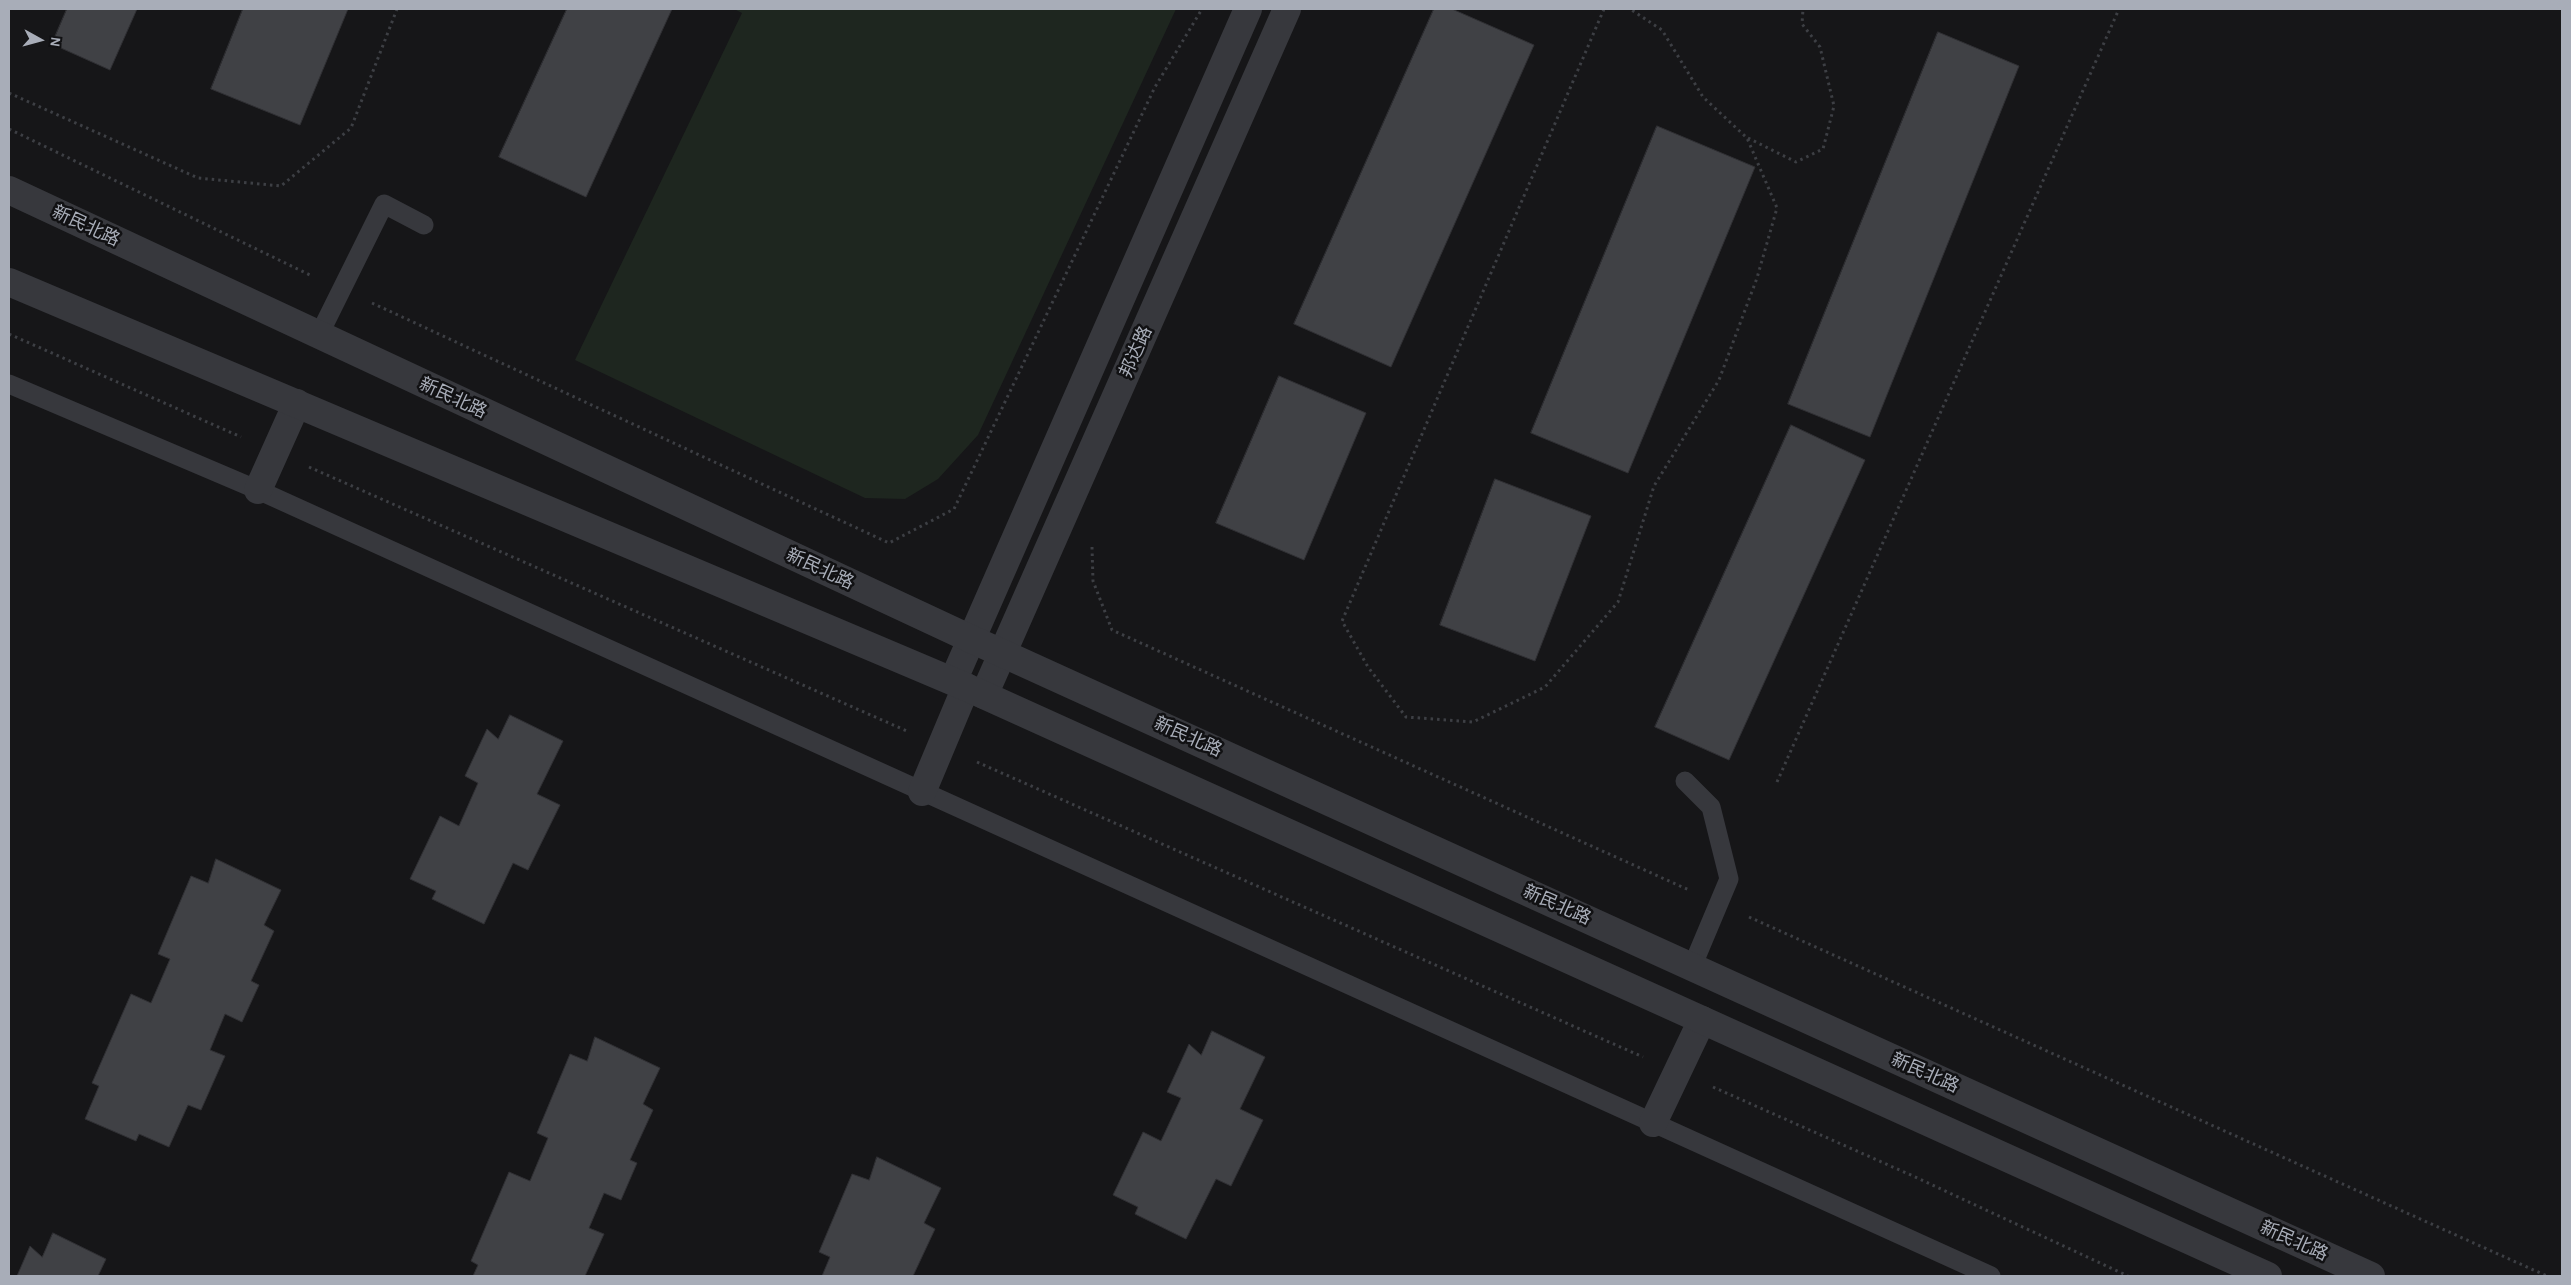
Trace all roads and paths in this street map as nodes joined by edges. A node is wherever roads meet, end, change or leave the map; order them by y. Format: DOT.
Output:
graph roads {
  1 [pos="397,9"];
  2 [pos="1202,9"];
  3 [pos="1248,9"];
  4 [pos="1287,9"];
  5 [pos="1604,9"];
  6 [pos="1630,9"];
  7 [pos="1803,9"];
  8 [pos="2119,9"];
  9 [pos="9,93"];
  10 [pos="9,129"];
  11 [pos="1747,138"];
  12 [pos="9,190"];
  13 [pos="424,225"];
  14 [pos="9,282"];
  15 [pos="342,290"];
  16 [pos="9,334"];
  17 [pos="319,335"];
  18 [pos="9,384"];
  19 [pos="296,403"];
  20 [pos="275,452"];
  21 [pos="258,490"];
  22 [pos="1092,542"];
  23 [pos="971,639"];
  24 [pos="1003,653"];
  25 [pos="968,688"];
  26 [pos="942,746"];
  27 [pos="1686,781"];
  28 [pos="1777,782"];
  29 [pos="922,792"];
  30 [pos="1718,903"];
  31 [pos="1692,967"];
  32 [pos="1702,1020"];
  33 [pos="1677,1072"];
  34 [pos="1653,1123"];
  35 [pos="1991,1276"];
  36 [pos="2128,1276"];
  37 [pos="2268,1276"];
  38 [pos="2372,1276"];
  39 [pos="2547,1276"];
  1 -- 9 [label="path"];
  2 -- 15 [label="path"];
  3 -- 23 [label="street, 邦达路"];
  4 -- 24 [label="street, 邦达路"];
  5 -- 11 [label="path"];
  6 -- 11 [label="path"];
  7 -- 11 [label="path"];
  8 -- 28 [label="path"];
  10 -- 15 [label="path"];
  12 -- 17 [label="street, 新民北路"];
  13 -- 15 [label="lane"];
  14 -- 19 [label="street"];
  15 -- 17 [label="lane"];
  16 -- 20 [label="path"];
  17 -- 23 [label="street, 新民北路"];
  18 -- 21 [label="lane"];
  19 -- 20 [label="street"];
  19 -- 25 [label="street"];
  20 -- 21 [label="street"];
  20 -- 26 [label="path"];
  21 -- 29 [label="lane"];
  22 -- 30 [label="path"];
  23 -- 24 [label="street, 新民北路"];
  23 -- 25 [label="street, 邦达路"];
  24 -- 25 [label="street, 邦达路"];
  24 -- 31 [label="street, 新民北路"];
  25 -- 26 [label="street"];
  25 -- 32 [label="street"];
  26 -- 29 [label="street"];
  26 -- 33 [label="path"];
  27 -- 30 [label="lane"];
  29 -- 34 [label="lane"];
  30 -- 31 [label="lane"];
  30 -- 39 [label="path"];
  31 -- 38 [label="street, 新民北路"];
  32 -- 33 [label="street"];
  32 -- 37 [label="street"];
  33 -- 34 [label="street"];
  33 -- 36 [label="path"];
  34 -- 35 [label="lane"];
}
